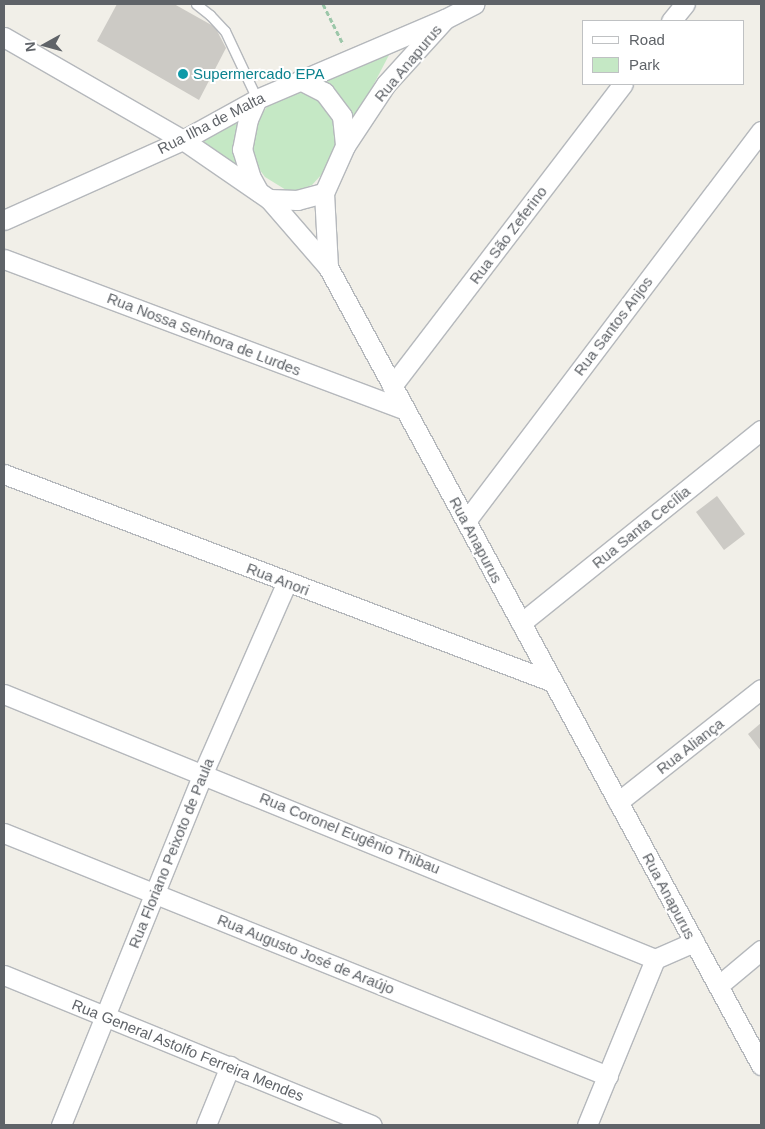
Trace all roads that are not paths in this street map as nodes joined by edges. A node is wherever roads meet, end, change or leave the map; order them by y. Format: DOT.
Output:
graph roads {
  1 [pos="196,4"];
  2 [pos="474,4"];
  3 [pos="685,4"];
  4 [pos="445,19"];
  5 [pos="672,20"];
  6 [pos="4,37"];
  7 [pos="300,80"];
  8 [pos="622,85"];
  9 [pos="257,98"];
  10 [pos="761,131"];
  11 [pos="183,140"];
  12 [pos="345,146"];
  13 [pos="324,193"];
  14 [pos="264,196"];
  15 [pos="4,220"];
  16 [pos="4,259"];
  17 [pos="328,267"];
  18 [pos="392,386"];
  19 [pos="405,410"];
  20 [pos="761,430"];
  21 [pos="4,474"];
  22 [pos="466,521"];
  23 [pos="287,582"];
  24 [pos="521,623"];
  25 [pos="553,682"];
  26 [pos="761,689"];
  27 [pos="4,694"];
  28 [pos="203,773"];
  29 [pos="618,802"];
  30 [pos="4,833"];
  31 [pos="154,893"];
  32 [pos="694,942"];
  33 [pos="761,950"];
  34 [pos="656,959"];
  35 [pos="4,975"];
  36 [pos="718,986"];
  37 [pos="105,1016"];
  38 [pos="761,1065"];
  39 [pos="230,1066"];
  40 [pos="608,1076"];
  41 [pos="61,1125"];
  42 [pos="206,1125"];
  43 [pos="372,1125"];
  44 [pos="587,1125"];
  1 -- 9 [label="lane"];
  2 -- 4 [label="street, Rua Ilha de Malta"];
  3 -- 5 [label="street"];
  4 -- 7 [label="street, Rua Ilha de Malta"];
  4 -- 12 [label="street, Rua Anapurus"];
  6 -- 11 [label="street"];
  7 -- 9 [label="street, Rua Ilha de Malta"];
  7 -- 12 [label="street"];
  8 -- 18 [label="street, Rua São Zeferino"];
  9 -- 11 [label="street, Rua Ilha de Malta"];
  9 -- 14 [label="street"];
  10 -- 22 [label="street, Rua Santos Anjos"];
  11 -- 14 [label="street"];
  11 -- 15 [label="street, Rua Ilha de Malta"];
  12 -- 13 [label="street, Rua Anapurus"];
  13 -- 14 [label="street"];
  13 -- 17 [label="street, Rua Anapurus"];
  14 -- 17 [label="street"];
  16 -- 19 [label="street, Rua Nossa Senhora de Lurdes"];
  17 -- 18 [label="street, Rua Anapurus"];
  18 -- 19 [label="street, Rua Anapurus"];
  19 -- 22 [label="street, Rua Anapurus"];
  20 -- 24 [label="street, Rua Santa Cecília"];
  21 -- 23 [label="street, Rua Anori"];
  22 -- 24 [label="street, Rua Anapurus"];
  23 -- 25 [label="street, Rua Anori"];
  23 -- 28 [label="street, Rua Floriano Peixoto de Paula"];
  24 -- 25 [label="street, Rua Anapurus"];
  25 -- 29 [label="street, Rua Anapurus"];
  26 -- 29 [label="street, Rua Aliança"];
  27 -- 28 [label="street, Rua Coronel Eugênio Thibau"];
  28 -- 31 [label="street, Rua Floriano Peixoto de Paula"];
  28 -- 34 [label="street, Rua Coronel Eugênio Thibau"];
  29 -- 32 [label="street, Rua Anapurus"];
  30 -- 31 [label="street, Rua Augusto José de Araújo"];
  31 -- 37 [label="street, Rua Floriano Peixoto de Paula"];
  31 -- 40 [label="street, Rua Augusto José de Araújo"];
  32 -- 34 [label="street"];
  32 -- 36 [label="street, Rua Anapurus"];
  33 -- 36 [label="street"];
  34 -- 40 [label="street"];
  35 -- 37 [label="street, Rua General Astolfo Ferreira Mendes"];
  36 -- 38 [label="street, Rua Anapurus"];
  37 -- 39 [label="street, Rua General Astolfo Ferreira Mendes"];
  37 -- 41 [label="street, Rua Floriano Peixoto de Paula"];
  39 -- 42 [label="street"];
  39 -- 43 [label="street, Rua General Astolfo Ferreira Mendes"];
  40 -- 44 [label="street"];
}
